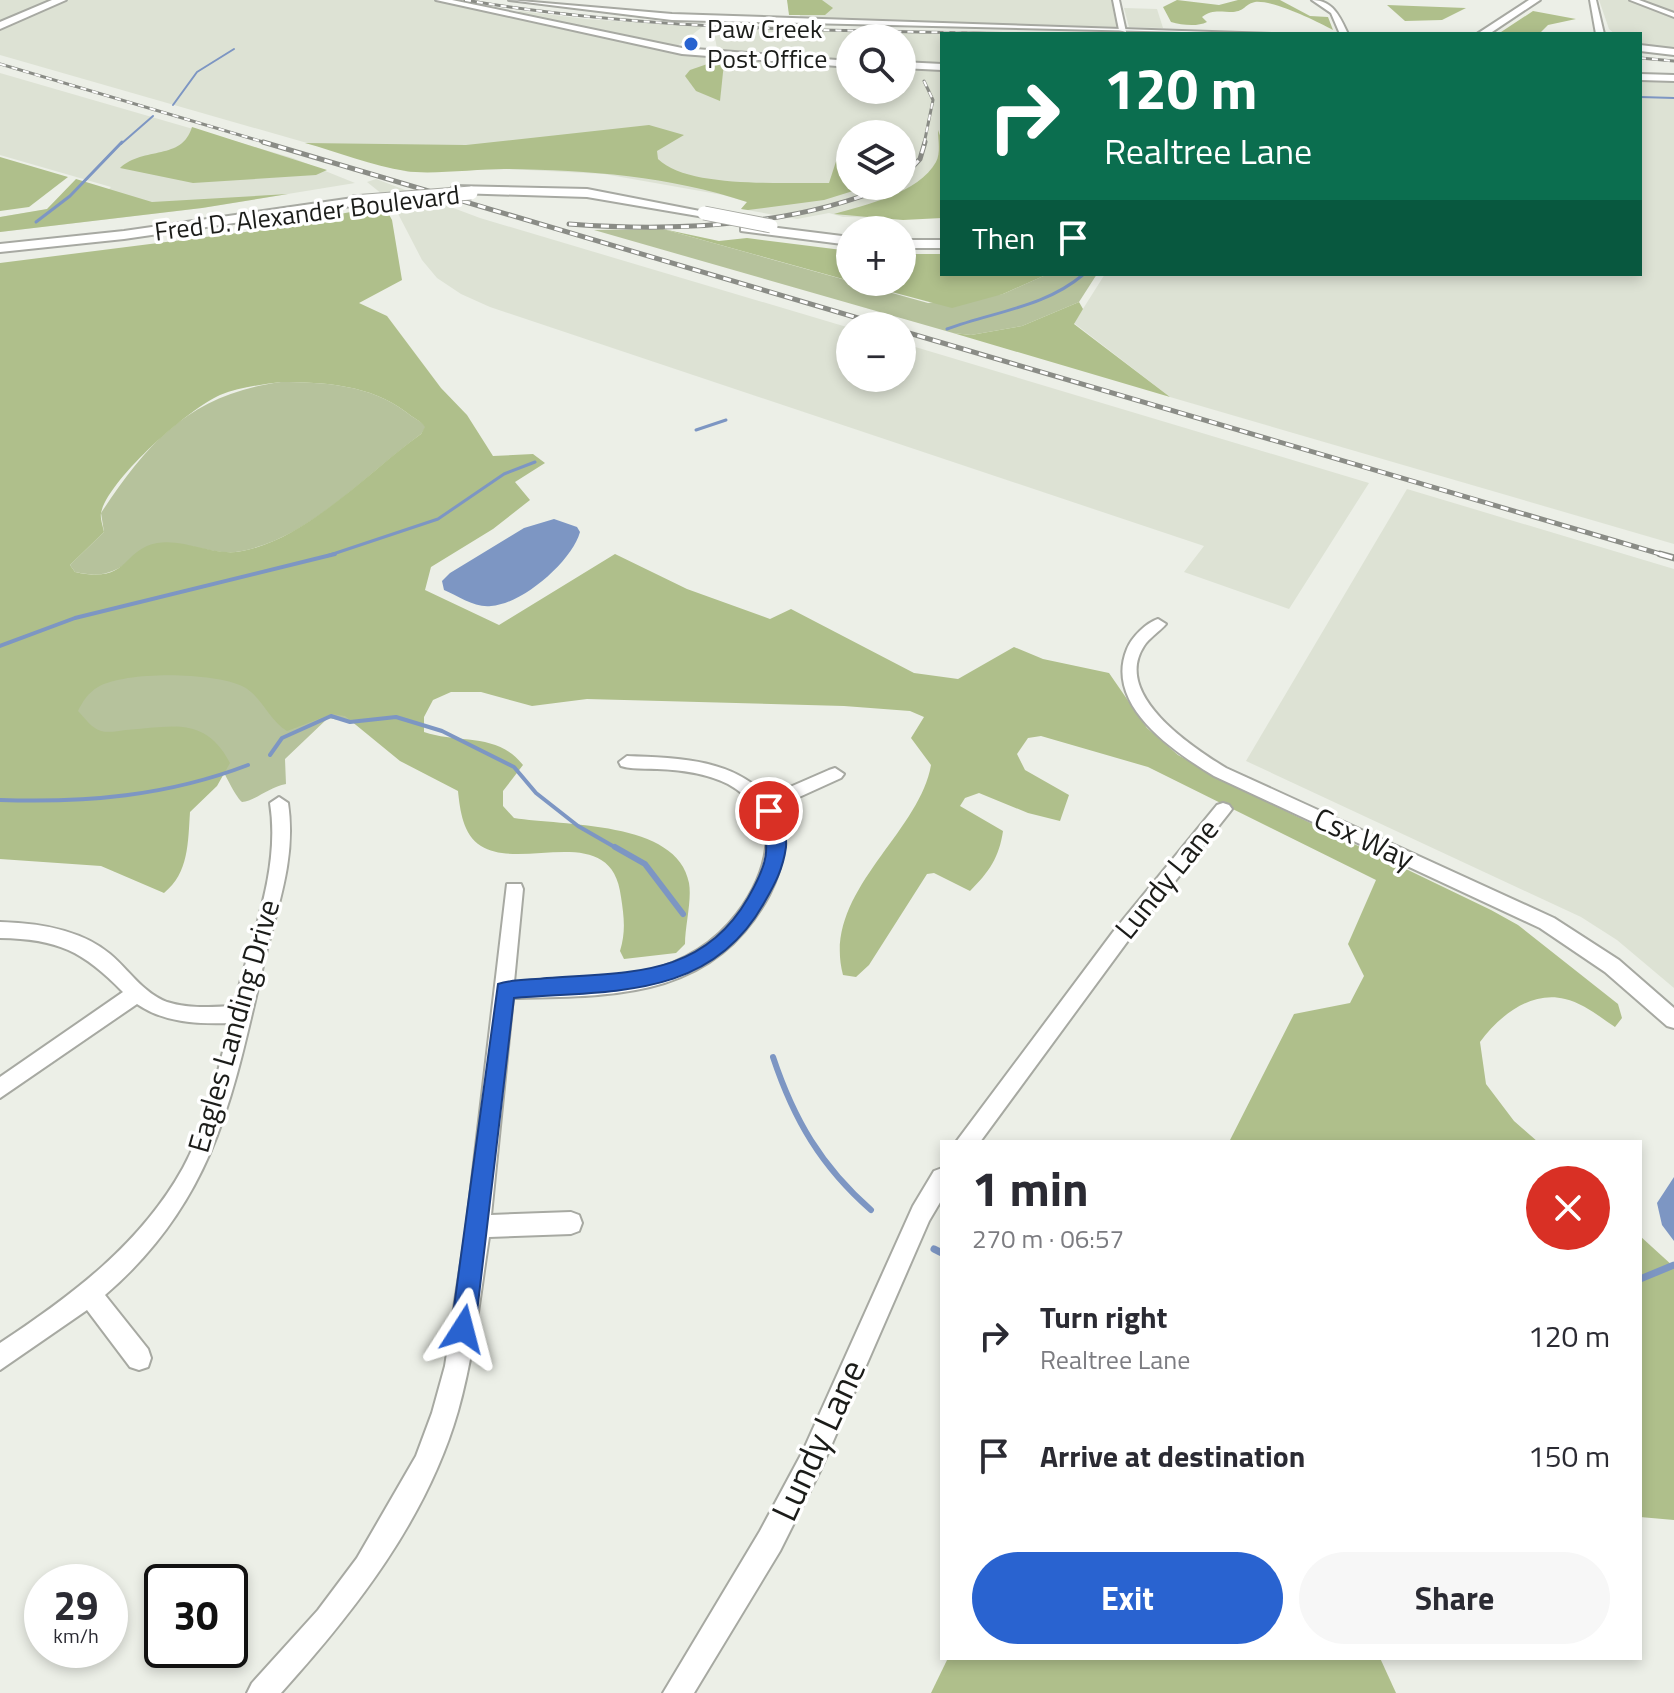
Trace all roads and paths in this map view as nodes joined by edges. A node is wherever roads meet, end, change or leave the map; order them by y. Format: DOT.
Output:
graph roads {
  1 [pos="61,0"];
  2 [pos="440,0"];
  3 [pos="513,0"];
  4 [pos="1116,0"];
  5 [pos="1315,0"];
  6 [pos="1518,0"];
  7 [pos="1535,0"];
  8 [pos="1593,0"];
  9 [pos="1633,0"];
  10 [pos="1674,15"];
  11 [pos="0,26"];
  12 [pos="1123,30"];
  13 [pos="1196,32"];
  14 [pos="1343,32"];
  15 [pos="1478,32"];
  16 [pos="1479,32"];
  17 [pos="1600,32"];
  18 [pos="1642,48"];
  19 [pos="1674,52"];
  20 [pos="836,63"];
  21 [pos="916,66"];
  22 [pos="940,67"];
  23 [pos="1642,77"];
  24 [pos="1674,78"];
  25 [pos="351,200"];
  26 [pos="836,233"];
  27 [pos="916,237"];
  28 [pos="940,237"];
  29 [pos="836,239"];
  30 [pos="0,241"];
  31 [pos="916,244"];
  32 [pos="940,244"];
  33 [pos="0,248"];
  34 [pos="1158,624"];
  35 [pos="627,762"];
  36 [pos="835,774"];
  37 [pos="279,803"];
  38 [pos="765,805"];
  39 [pos="1223,809"];
  40 [pos="514,889"];
  41 [pos="0,930"];
  42 [pos="505,990"];
  43 [pos="136,994"];
  44 [pos="242,1014"];
  45 [pos="1674,1020"];
  46 [pos="0,1089"];
  47 [pos="968,1140"];
  48 [pos="940,1181"];
  49 [pos="571,1223"];
  50 [pos="479,1226"];
  51 [pos="89,1293"];
  52 [pos="0,1358"];
  53 [pos="139,1358"];
  54 [pos="262,1693"];
  55 [pos="678,1693"];
  1 -- 11 [label="main road"];
  2 -- 20 [label="street"];
  3 -- 12 [label="street"];
  4 -- 12 [label="street"];
  5 -- 14 [label="street"];
  6 -- 15 [label="main road"];
  7 -- 16 [label="main road"];
  8 -- 17 [label="street"];
  9 -- 10 [label="street"];
  12 -- 13 [label="street"];
  18 -- 19 [label="street"];
  21 -- 22 [label="street"];
  23 -- 24 [label="street"];
  25 -- 26 [label="main road, Fred D. Alexander Boulevard, bridge"];
  25 -- 29 [label="main road, Fred D. Alexander Boulevard, bridge"];
  25 -- 30 [label="main road, Fred D. Alexander Boulevard"];
  25 -- 33 [label="main road, Fred D. Alexander Boulevard"];
  27 -- 28 [label="main road"];
  31 -- 32 [label="main road"];
  34 -- 45 [label="street, Csx Way"];
  35 -- 38 [label="street"];
  36 -- 38 [label="street"];
  37 -- 44 [label="street, Eagles Landing Drive"];
  38 -- 42 [label="street"];
  39 -- 47 [label="street, Lundy Lane"];
  40 -- 42 [label="street"];
  41 -- 43 [label="street"];
  42 -- 50 [label="street"];
  43 -- 44 [label="street"];
  43 -- 46 [label="street"];
  44 -- 51 [label="street, Eagles Landing Drive"];
  48 -- 55 [label="street, Lundy Lane"];
  49 -- 50 [label="street"];
  50 -- 54 [label="street"];
  51 -- 52 [label="street, Eagles Landing Drive"];
  51 -- 53 [label="street"];
}
